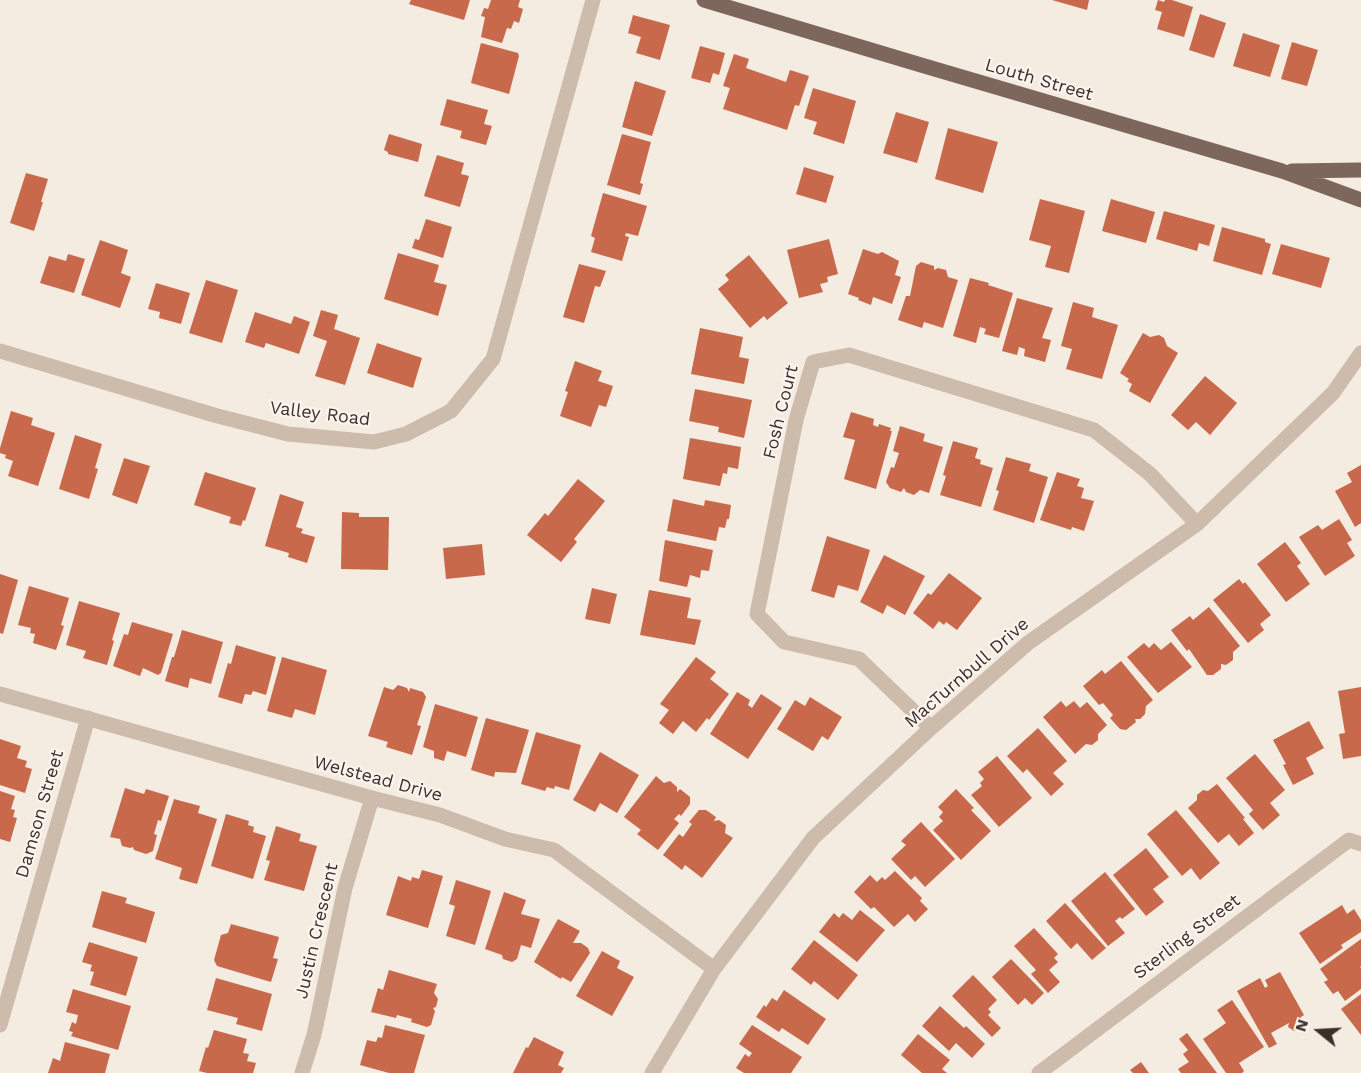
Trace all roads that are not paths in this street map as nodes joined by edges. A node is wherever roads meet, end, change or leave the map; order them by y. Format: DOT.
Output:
graph roads {
  1 [pos="593,0"];
  2 [pos="704,0"];
  3 [pos="1361,170"];
  4 [pos="1282,171"];
  5 [pos="1361,200"];
  6 [pos="0,351"];
  7 [pos="1361,353"];
  8 [pos="1197,524"];
  9 [pos="0,693"];
  10 [pos="88,718"];
  11 [pos="931,728"];
  12 [pos="372,798"];
  13 [pos="1361,844"];
  14 [pos="714,969"];
  15 [pos="0,1025"];
  16 [pos="302,1073"];
  17 [pos="652,1073"];
  18 [pos="1039,1073"];
  1 -- 6 [label="street, Valley Road"];
  2 -- 4 [label="main road, Louth Street"];
  3 -- 4 [label="main road"];
  4 -- 5 [label="main road, Louth Street"];
  7 -- 8 [label="street, MacTurnbull Drive"];
  8 -- 11 [label="street, MacTurnbull Drive"];
  8 -- 11 [label="street, Fosh Court"];
  9 -- 10 [label="street, Welstead Drive"];
  10 -- 12 [label="street, Welstead Drive"];
  10 -- 15 [label="street, Damson Street"];
  11 -- 14 [label="street, MacTurnbull Drive"];
  12 -- 14 [label="street, Welstead Drive"];
  12 -- 16 [label="street, Justin Crescent"];
  13 -- 18 [label="street, Sterling Street"];
  14 -- 17 [label="street, MacTurnbull Drive"];
}
